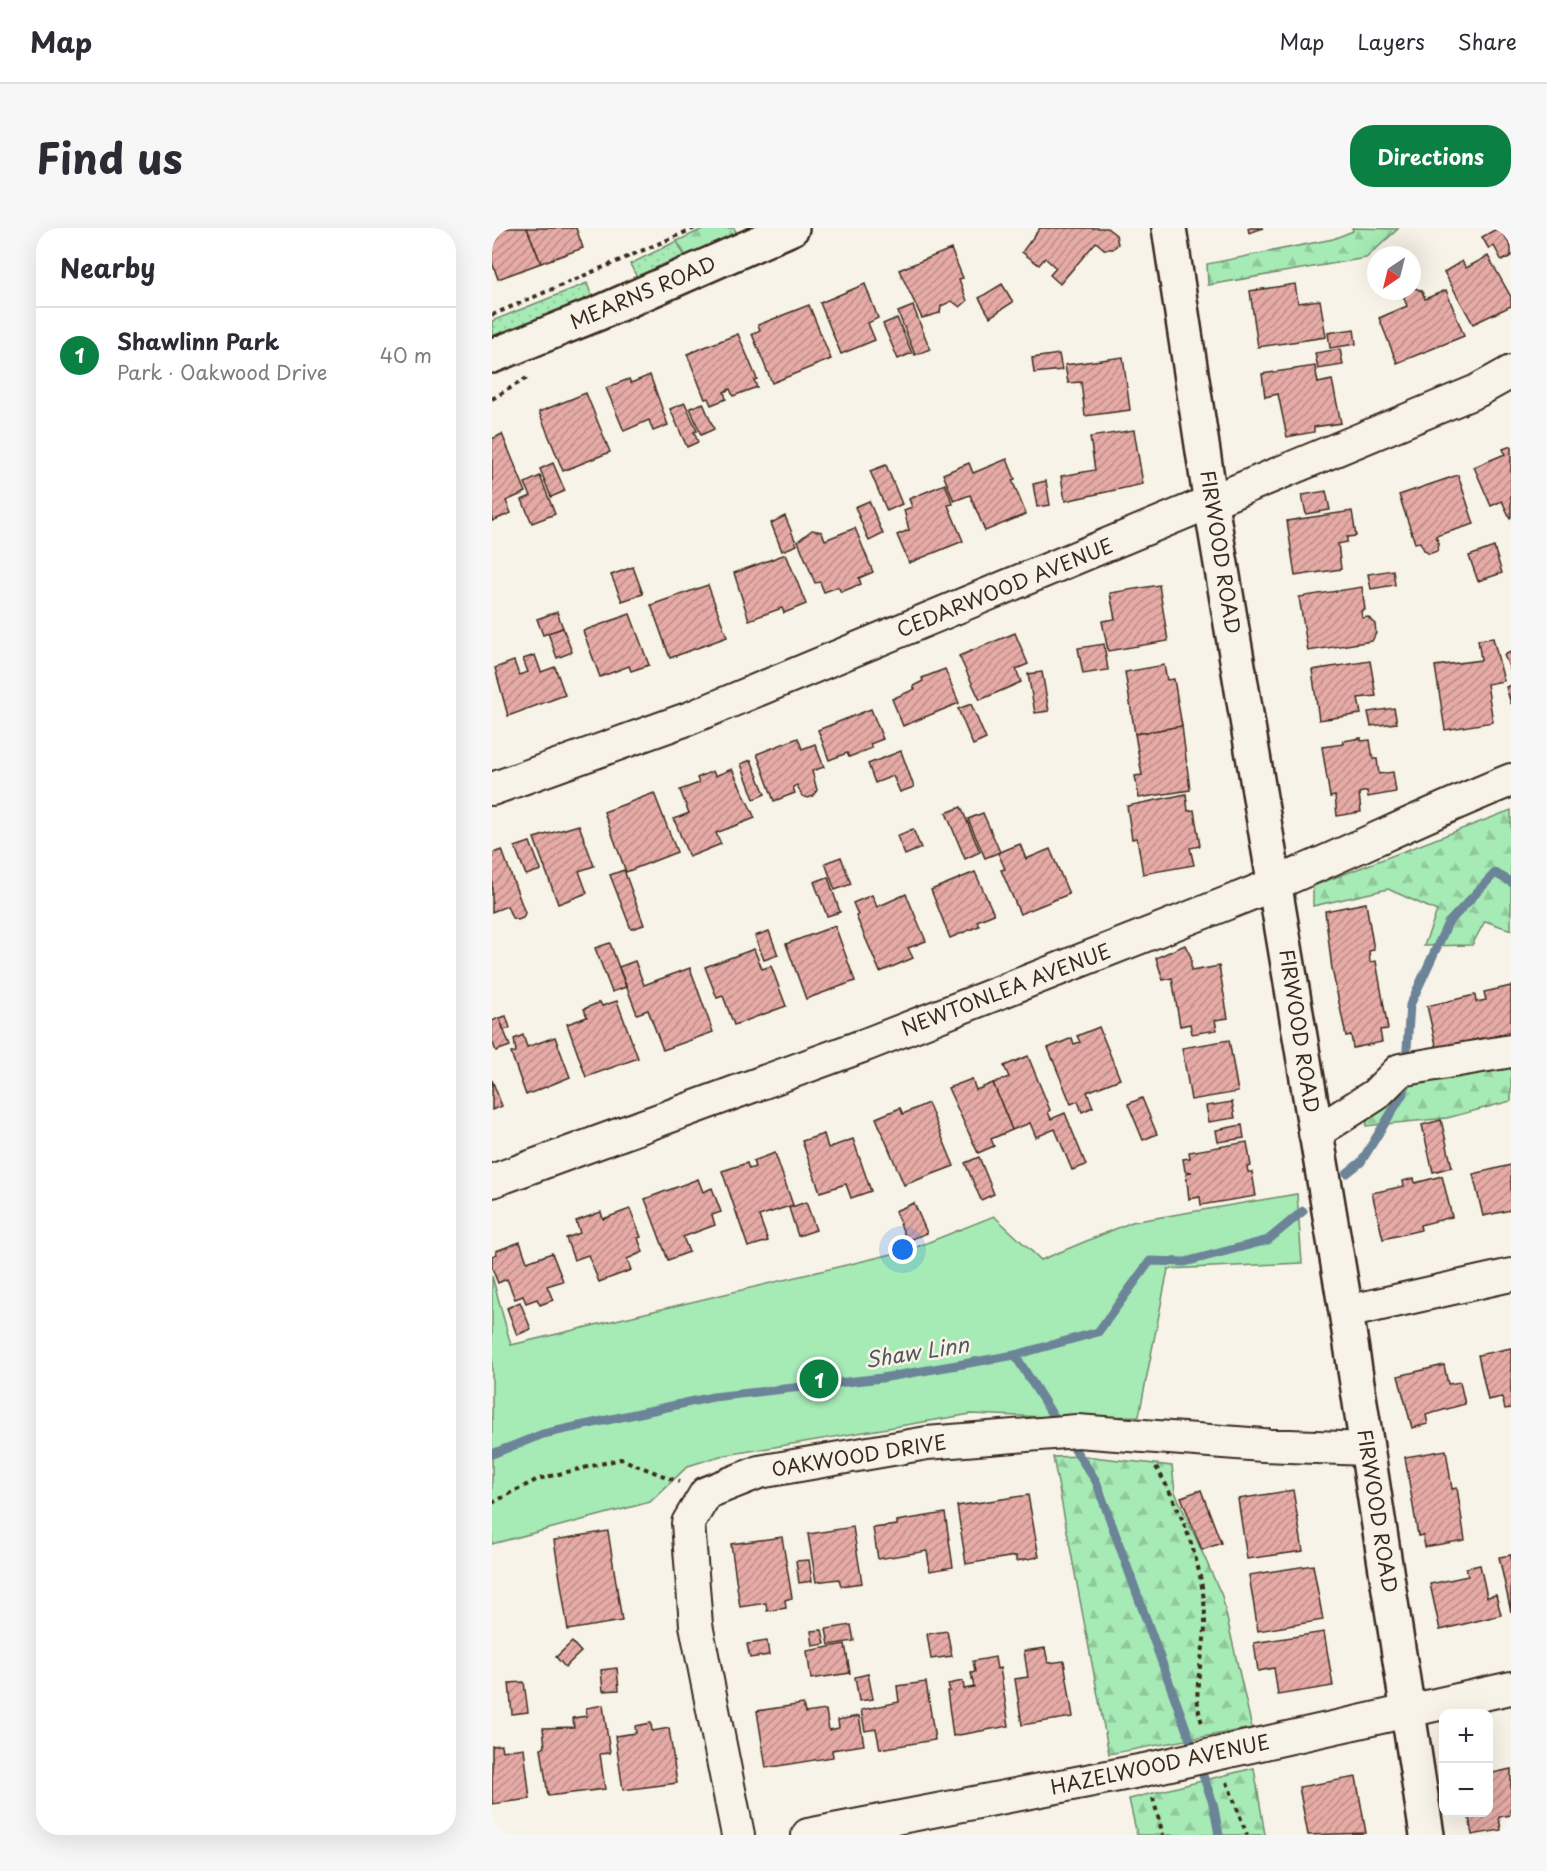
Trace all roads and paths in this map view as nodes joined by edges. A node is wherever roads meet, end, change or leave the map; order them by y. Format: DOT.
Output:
graph roads {
  1 [pos="695,228"];
  2 [pos="792,228"];
  3 [pos="1169,228"];
  4 [pos="492,315"];
  5 [pos="492,356"];
  6 [pos="1511,372"];
  7 [pos="1211,504"];
  8 [pos="1511,780"];
  9 [pos="492,789"];
  10 [pos="1275,885"];
  11 [pos="1511,1051"];
  12 [pos="1315,1133"];
  13 [pos="492,1180"];
  14 [pos="1511,1275"];
  15 [pos="1346,1312"];
  16 [pos="1137,1436"];
  17 [pos="1367,1449"];
  18 [pos="706,1493"];
  19 [pos="492,1503"];
  20 [pos="1511,1688"];
  21 [pos="1407,1712"];
  22 [pos="1216,1754"];
  23 [pos="1144,1770"];
  24 [pos="738,1835"];
  25 [pos="808,1835"];
  26 [pos="1163,1835"];
  27 [pos="1247,1835"];
  28 [pos="1427,1835"];
  1 -- 4 [label="path"];
  2 -- 5 [label="street, MEARNS ROAD"];
  3 -- 7 [label="street, FIRWOOD ROAD"];
  6 -- 7 [label="street, CEDARWOOD AVENUE"];
  7 -- 9 [label="street, CEDARWOOD AVENUE"];
  7 -- 10 [label="street, FIRWOOD ROAD"];
  8 -- 10 [label="street, NEWTONLEA AVENUE"];
  10 -- 12 [label="street, FIRWOOD ROAD"];
  10 -- 13 [label="street, NEWTONLEA AVENUE"];
  11 -- 12 [label="street"];
  12 -- 15 [label="street, FIRWOOD ROAD"];
  14 -- 15 [label="street"];
  15 -- 17 [label="street, FIRWOOD ROAD"];
  16 -- 17 [label="street, OAKWOOD DRIVE"];
  16 -- 18 [label="street, OAKWOOD DRIVE"];
  16 -- 22 [label="path"];
  17 -- 21 [label="street, FIRWOOD ROAD"];
  18 -- 19 [label="path"];
  18 -- 24 [label="street"];
  20 -- 21 [label="street, HAZELWOOD AVENUE"];
  21 -- 22 [label="street, HAZELWOOD AVENUE"];
  21 -- 28 [label="street, FIRWOOD ROAD"];
  22 -- 23 [label="street, HAZELWOOD AVENUE"];
  22 -- 27 [label="path"];
  23 -- 25 [label="street, HAZELWOOD AVENUE"];
  23 -- 26 [label="path"];
}
